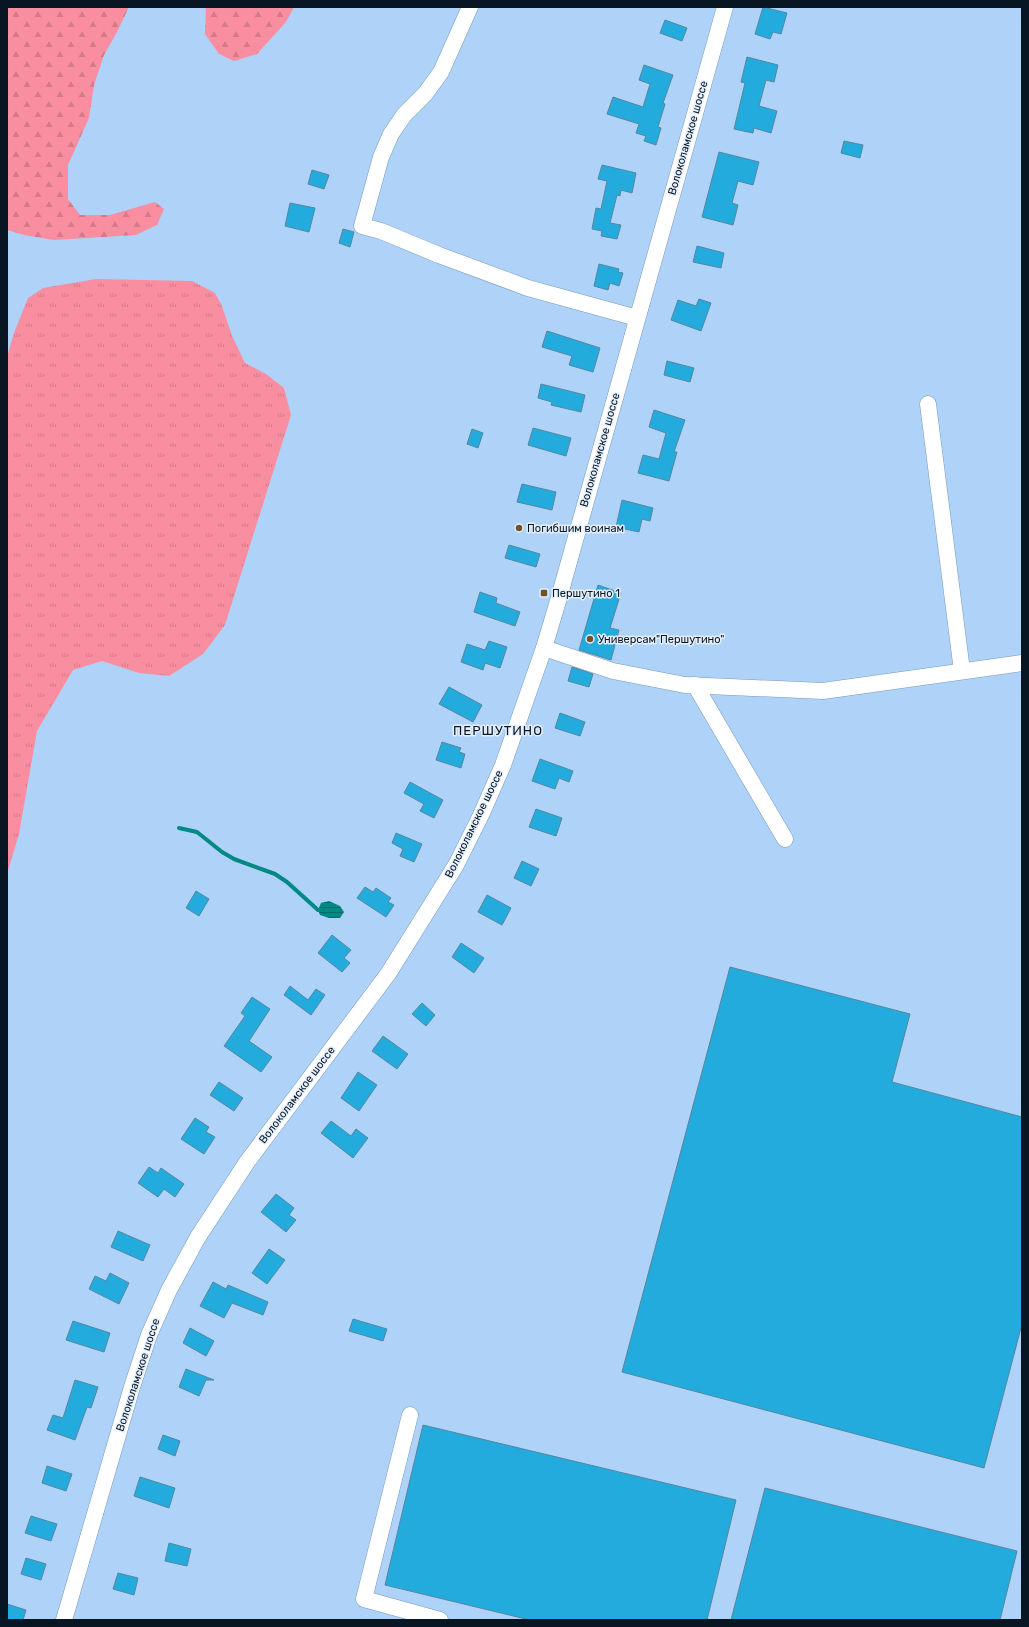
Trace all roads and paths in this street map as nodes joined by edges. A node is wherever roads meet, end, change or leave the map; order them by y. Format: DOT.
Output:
graph roads {
  1 [pos="470,7"];
  2 [pos="725,7"];
  3 [pos="637,318"];
  4 [pos="928,404"];
  5 [pos="544,648"];
  6 [pos="1022,663"];
  7 [pos="962,671"];
  8 [pos="695,685"];
  9 [pos="785,839"];
  10 [pos="410,1415"];
  11 [pos="64,1620"];
  12 [pos="440,1620"];
  1 -- 3 [label="street"];
  2 -- 3 [label="street, Волоколамское шоссе"];
  3 -- 5 [label="street, Волоколамское шоссе"];
  4 -- 7 [label="street"];
  5 -- 8 [label="street"];
  5 -- 11 [label="street, Волоколамское шоссе"];
  6 -- 7 [label="street"];
  7 -- 8 [label="street"];
  8 -- 9 [label="street"];
  10 -- 12 [label="street"];
}
